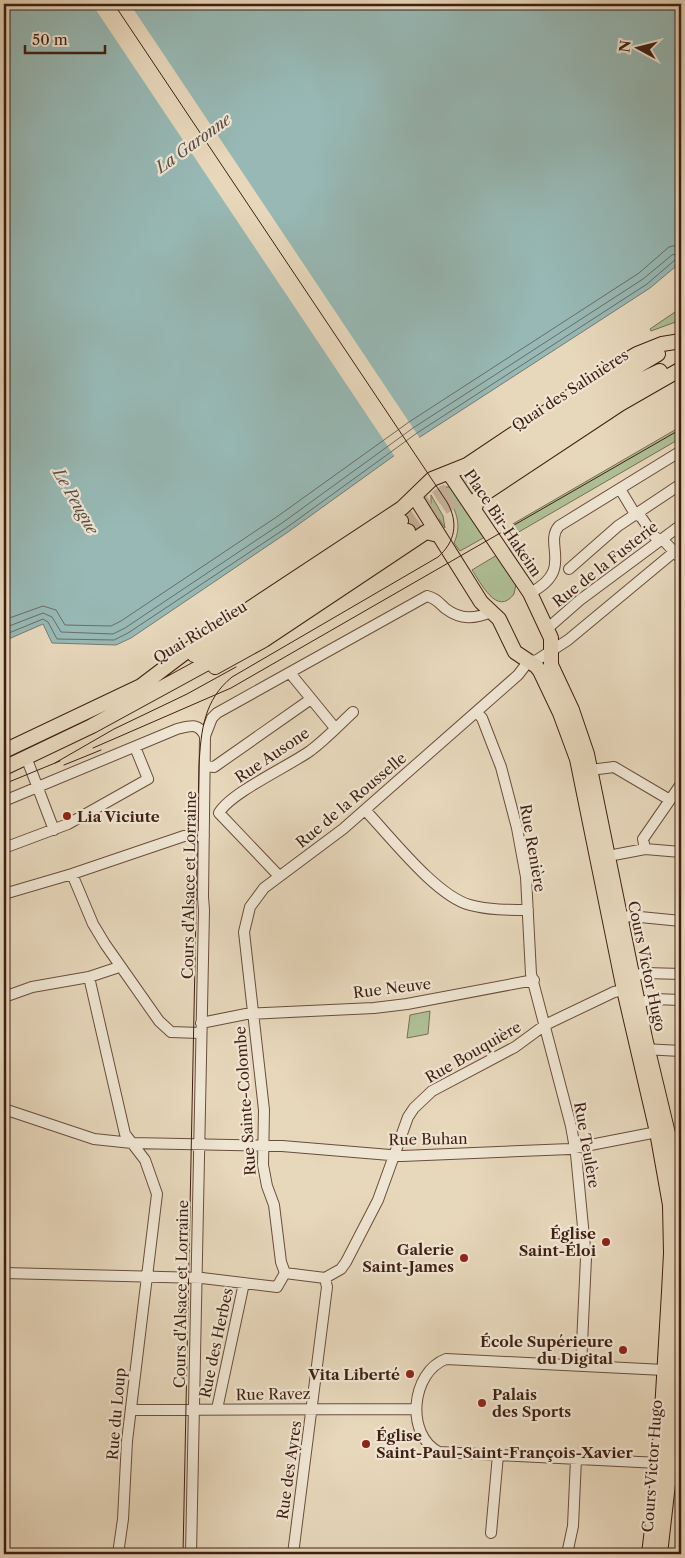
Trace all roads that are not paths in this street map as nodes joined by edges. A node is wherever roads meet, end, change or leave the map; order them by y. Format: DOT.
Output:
graph roads {
  1 [pos="681,342"];
  2 [pos="681,362"];
  3 [pos="681,368"];
  4 [pos="681,451"];
  5 [pos="449,472"];
  6 [pos="681,484"];
  7 [pos="620,489"];
  8 [pos="415,497"];
  9 [pos="475,508"];
  10 [pos="635,514"];
  11 [pos="681,525"];
  12 [pos="404,526"];
  13 [pos="438,534"];
  14 [pos="660,540"];
  15 [pos="678,555"];
  16 [pos="562,569"];
  17 [pos="530,592"];
  18 [pos="492,612"];
  19 [pos="548,628"];
  20 [pos="550,652"];
  21 [pos="528,662"];
  22 [pos="290,673"];
  23 [pos="140,694"];
  24 [pos="312,699"];
  25 [pos="354,712"];
  26 [pos="476,712"];
  27 [pos="335,728"];
  28 [pos="205,736"];
  29 [pos="135,747"];
  30 [pos="4,751"];
  31 [pos="26,757"];
  32 [pos="205,766"];
  33 [pos="4,768"];
  34 [pos="590,770"];
  35 [pos="681,784"];
  36 [pos="38,787"];
  37 [pos="670,800"];
  38 [pos="4,801"];
  39 [pos="365,810"];
  40 [pos="204,813"];
  41 [pos="219,813"];
  42 [pos="54,830"];
  43 [pos="204,836"];
  44 [pos="4,848"];
  45 [pos="646,849"];
  46 [pos="681,852"];
  47 [pos="602,857"];
  48 [pos="72,874"];
  49 [pos="279,876"];
  50 [pos="4,894"];
  51 [pos="528,910"];
  52 [pos="620,918"];
  53 [pos="681,921"];
  54 [pos="120,967"];
  55 [pos="681,974"];
  56 [pos="632,976"];
  57 [pos="89,978"];
  58 [pos="534,980"];
  59 [pos="624,990"];
  60 [pos="4,997"];
  61 [pos="681,1000"];
  62 [pos="638,1003"];
  63 [pos="254,1014"];
  64 [pos="201,1022"];
  65 [pos="545,1024"];
  66 [pos="200,1034"];
  67 [pos="643,1049"];
  68 [pos="681,1051"];
  69 [pos="4,1109"];
  70 [pos="665,1119"];
  71 [pos="657,1132"];
  72 [pos="132,1144"];
  73 [pos="198,1144"];
  74 [pos="263,1146"];
  75 [pos="575,1148"];
  76 [pos="394,1155"];
  77 [pos="4,1273"];
  78 [pos="285,1273"];
  79 [pos="147,1276"];
  80 [pos="677,1276"];
  81 [pos="196,1278"];
  82 [pos="325,1278"];
  83 [pos="244,1284"];
  84 [pos="581,1366"];
  85 [pos="669,1375"];
  86 [pos="313,1408"];
  87 [pos="415,1409"];
  88 [pos="131,1410"];
  89 [pos="194,1410"];
  90 [pos="217,1410"];
  91 [pos="498,1455"];
  92 [pos="576,1459"];
  93 [pos="664,1460"];
  94 [pos="492,1533"];
  95 [pos="118,1554"];
  96 [pos="191,1554"];
  97 [pos="293,1554"];
  98 [pos="567,1554"];
  99 [pos="649,1554"];
  100 [pos="660,1554"];
  1 -- 2 [label="main road, Quai des Salinières"];
  1 -- 5 [label="main road"];
  3 -- 9 [label="main road"];
  4 -- 7 [label="street"];
  5 -- 8 [label="main road, Place Bir-Hakeim"];
  5 -- 9 [label="main road, Place Bir-Hakeim"];
  6 -- 10 [label="street"];
  7 -- 10 [label="street"];
  7 -- 16 [label="street, Place Bir-Hakeim"];
  8 -- 13 [label="main road"];
  8 -- 23 [label="main road, Place Bir-Hakeim"];
  9 -- 17 [label="main road, Place Bir-Hakeim"];
  10 -- 14 [label="street"];
  10 -- 16 [label="street"];
  11 -- 14 [label="street, Rue de la Fusterie"];
  12 -- 23 [label="main road, Quai Richelieu"];
  13 -- 18 [label="main road"];
  13 -- 23 [label="main road"];
  14 -- 15 [label="street"];
  14 -- 19 [label="street, Rue de la Fusterie"];
  15 -- 20 [label="street"];
  16 -- 17 [label="street, Place Bir-Hakeim"];
  17 -- 19 [label="main road, Cours Victor Hugo"];
  18 -- 21 [label="main road, Cours Victor Hugo"];
  18 -- 22 [label="street"];
  19 -- 20 [label="main road, Cours Victor Hugo"];
  20 -- 21 [label="street"];
  20 -- 34 [label="main road, Cours Victor Hugo"];
  21 -- 26 [label="street, Rue de la Rousselle"];
  21 -- 47 [label="main road, Cours Victor Hugo"];
  22 -- 24 [label="street"];
  22 -- 28 [label="street"];
  23 -- 30 [label="main road, Quai Richelieu"];
  23 -- 31 [label="main road, Quai Richelieu"];
  24 -- 27 [label="street"];
  24 -- 32 [label="street"];
  25 -- 27 [label="street, Rue Ausone"];
  26 -- 39 [label="street, Rue de la Rousselle"];
  26 -- 51 [label="street, Rue Renière"];
  27 -- 41 [label="street, Rue Ausone"];
  28 -- 29 [label="street"];
  28 -- 32 [label="street, Cours d'Alsace et Lorraine"];
  29 -- 36 [label="street"];
  29 -- 42 [label="street"];
  31 -- 33 [label="main road, Quai Richelieu"];
  31 -- 36 [label="street"];
  32 -- 40 [label="street, Cours d'Alsace et Lorraine"];
  34 -- 37 [label="street"];
  34 -- 47 [label="main road, Cours Victor Hugo"];
  35 -- 37 [label="street"];
  36 -- 38 [label="street"];
  36 -- 42 [label="street"];
  37 -- 45 [label="street"];
  39 -- 49 [label="street, Rue de la Rousselle"];
  39 -- 51 [label="street"];
  40 -- 41 [label="street"];
  40 -- 43 [label="street, Cours d'Alsace et Lorraine"];
  41 -- 49 [label="street"];
  42 -- 44 [label="street"];
  43 -- 48 [label="street"];
  43 -- 64 [label="street, Cours d'Alsace et Lorraine"];
  45 -- 46 [label="street"];
  45 -- 47 [label="street"];
  47 -- 52 [label="main road, Cours Victor Hugo"];
  47 -- 59 [label="main road, Cours Victor Hugo"];
  48 -- 50 [label="street"];
  48 -- 54 [label="street"];
  49 -- 63 [label="street, Rue de la Rousselle"];
  51 -- 58 [label="street, Rue Renière"];
  52 -- 53 [label="street"];
  52 -- 56 [label="main road, Cours Victor Hugo"];
  54 -- 57 [label="street"];
  54 -- 66 [label="street"];
  55 -- 56 [label="street"];
  56 -- 62 [label="main road, Cours Victor Hugo"];
  57 -- 60 [label="street"];
  57 -- 72 [label="street, Rue du Loup"];
  58 -- 63 [label="street, Rue Neuve"];
  58 -- 65 [label="street, Rue Renière"];
  59 -- 65 [label="street, Rue Bouquière"];
  59 -- 67 [label="main road, Cours Victor Hugo"];
  61 -- 62 [label="street"];
  62 -- 67 [label="main road, Cours Victor Hugo"];
  63 -- 64 [label="street, Rue Neuve"];
  63 -- 74 [label="street, Rue Sainte-Colombe"];
  64 -- 66 [label="street, Cours d'Alsace et Lorraine"];
  65 -- 75 [label="street, Rue Teulère"];
  65 -- 76 [label="street, Rue Bouquière"];
  66 -- 73 [label="street, Cours d'Alsace et Lorraine"];
  67 -- 68 [label="street"];
  67 -- 70 [label="main road, Cours Victor Hugo"];
  67 -- 71 [label="main road, Cours Victor Hugo"];
  69 -- 72 [label="street, Rue Buhan"];
  70 -- 71 [label="street"];
  70 -- 80 [label="main road, Cours Victor Hugo"];
  71 -- 75 [label="street, Rue Buhan"];
  71 -- 80 [label="main road, Cours Victor Hugo"];
  72 -- 73 [label="street, Rue Buhan"];
  72 -- 79 [label="street, Rue du Loup"];
  73 -- 74 [label="street, Rue Buhan"];
  73 -- 81 [label="street, Cours d'Alsace et Lorraine"];
  74 -- 76 [label="street, Rue Buhan"];
  74 -- 78 [label="street, Rue Sainte-Colombe"];
  75 -- 76 [label="street, Rue Buhan"];
  75 -- 84 [label="street, Rue Teulère"];
  76 -- 82 [label="street, Rue Bouquière"];
  77 -- 79 [label="street"];
  78 -- 82 [label="street"];
  78 -- 83 [label="street"];
  79 -- 81 [label="street"];
  79 -- 88 [label="street, Rue du Loup"];
  80 -- 85 [label="main road, Cours Victor Hugo"];
  81 -- 83 [label="street"];
  81 -- 89 [label="street, Cours d'Alsace et Lorraine"];
  82 -- 86 [label="street, Rue des Ayres"];
  83 -- 90 [label="street, Rue des Herbes"];
  84 -- 85 [label="street"];
  84 -- 87 [label="street"];
  85 -- 93 [label="main road, Cours Victor Hugo"];
  86 -- 87 [label="street, Rue Ravez"];
  86 -- 90 [label="street, Rue Ravez"];
  86 -- 97 [label="street, Rue des Ayres"];
  87 -- 91 [label="street"];
  88 -- 89 [label="street, Rue Ravez"];
  88 -- 95 [label="street, Rue du Loup"];
  89 -- 90 [label="street, Rue Ravez"];
  89 -- 96 [label="street, Cours d'Alsace et Lorraine"];
  91 -- 92 [label="street"];
  91 -- 94 [label="street"];
  92 -- 93 [label="street"];
  92 -- 98 [label="street"];
  93 -- 99 [label="main road, Cours Victor Hugo"];
  93 -- 100 [label="main road, Cours Victor Hugo"];
}
